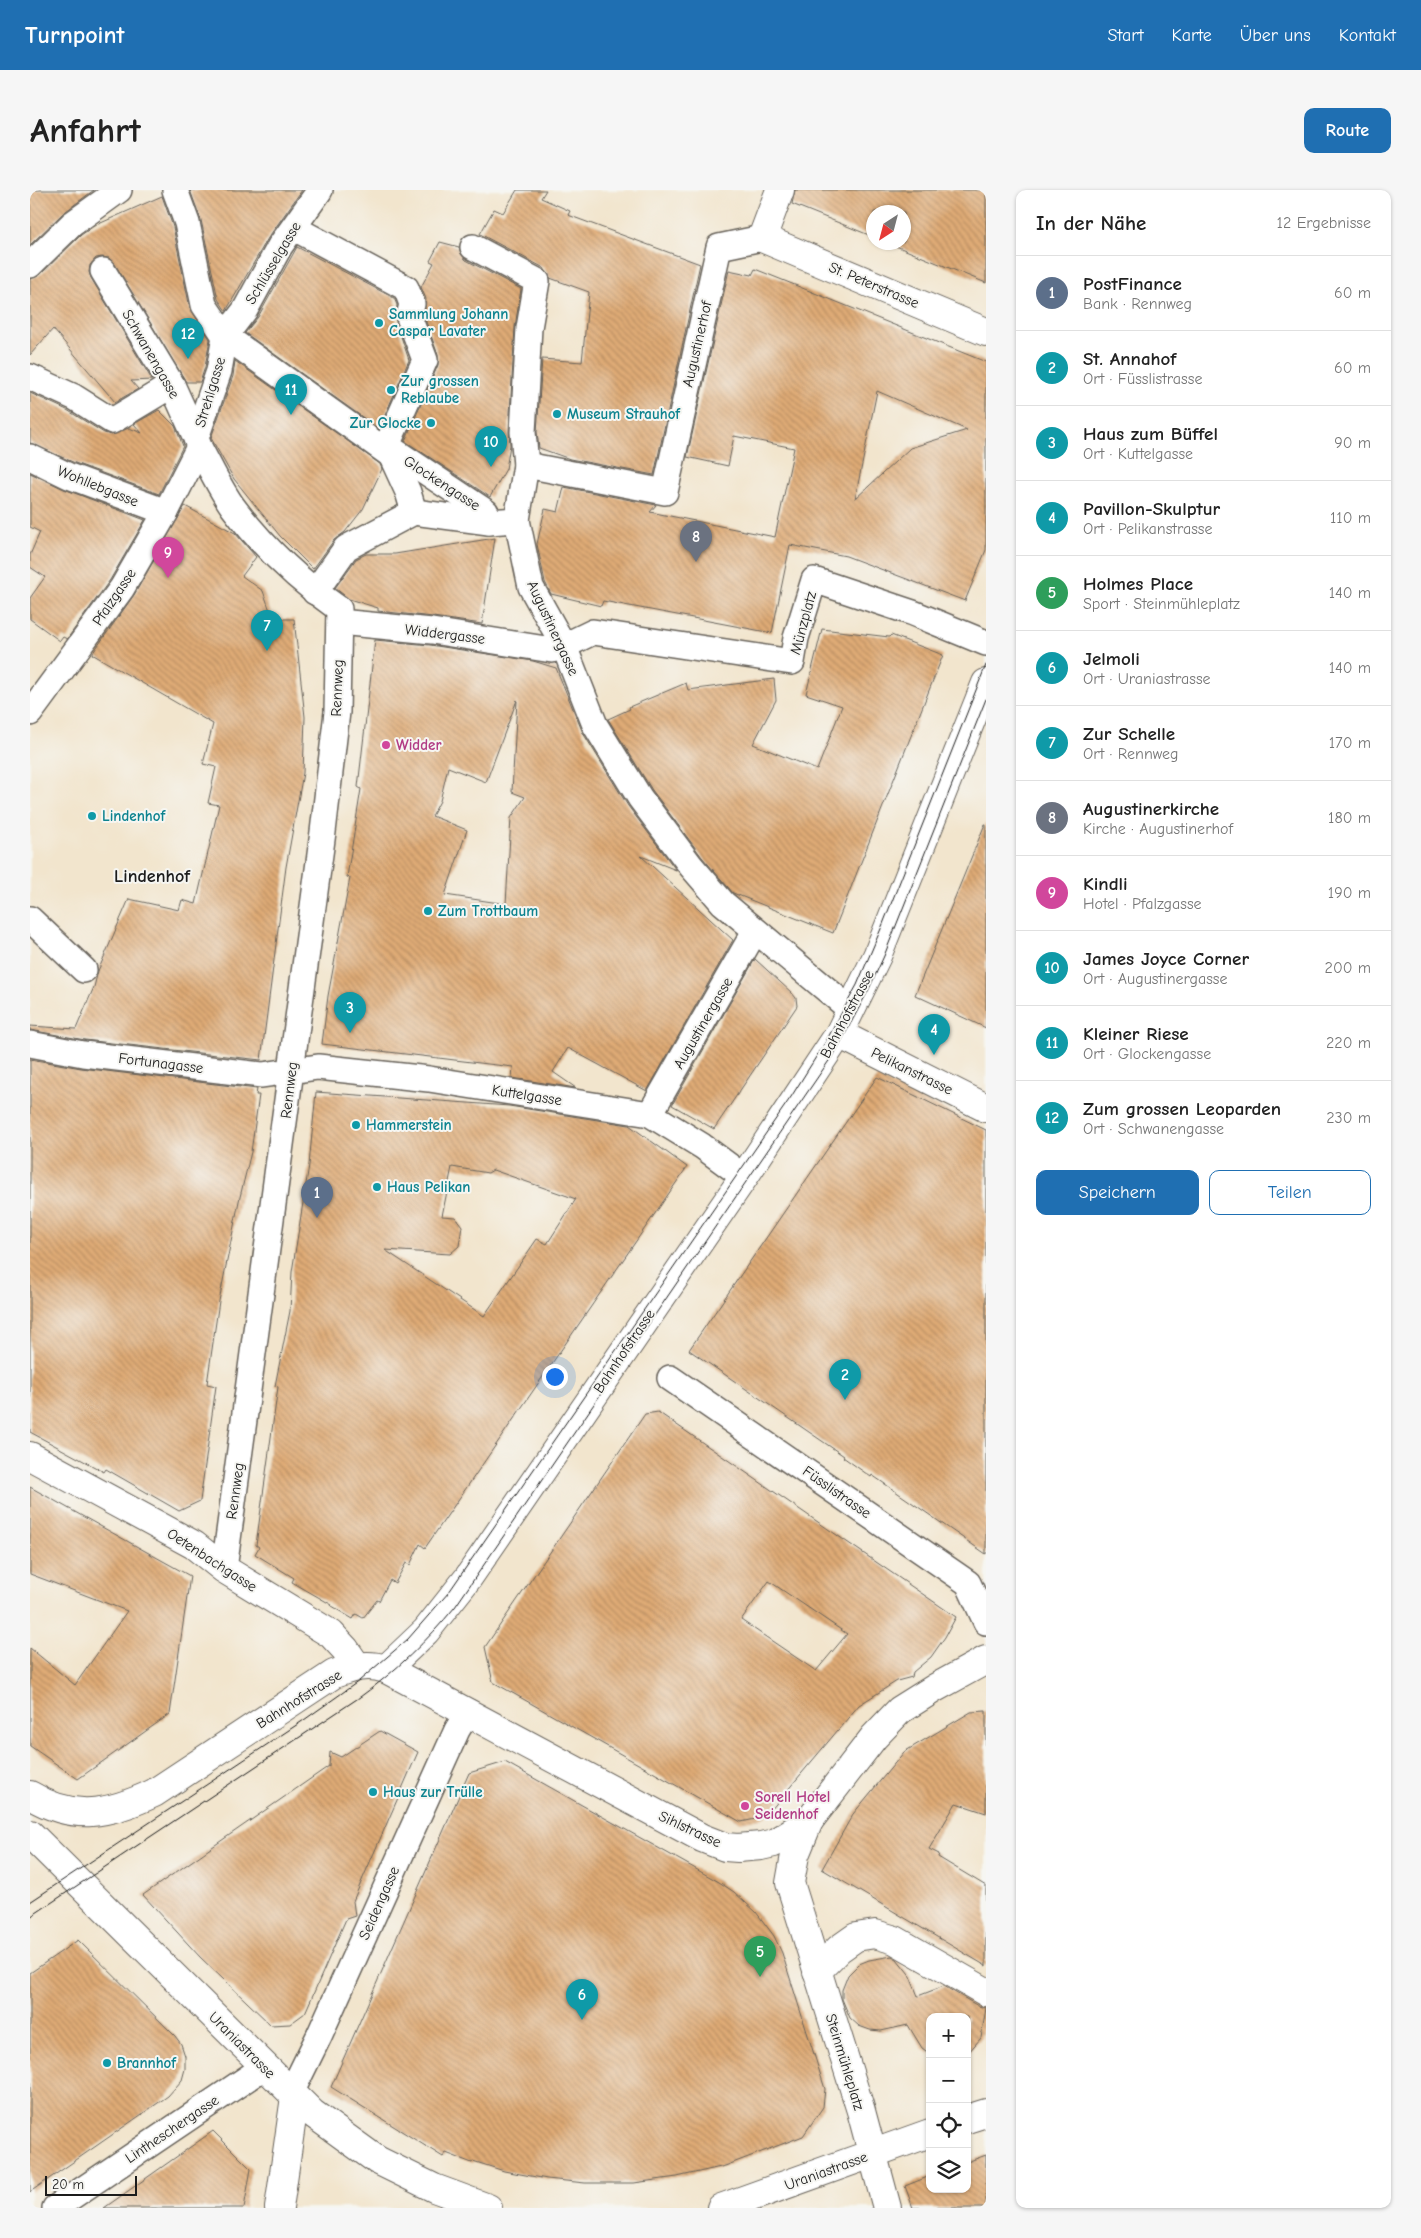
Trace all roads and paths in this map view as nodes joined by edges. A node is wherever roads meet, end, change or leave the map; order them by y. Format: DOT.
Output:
graph roads {
  1 [pos="119,190"];
  2 [pos="174,190"];
  3 [pos="320,190"];
  4 [pos="780,190"];
  5 [pos="297,230"];
  6 [pos="762,238"];
  7 [pos="473,247"];
  8 [pos="30,265"];
  9 [pos="103,271"];
  10 [pos="986,332"];
  11 [pos="225,336"];
  12 [pos="30,377"];
  13 [pos="172,384"];
  14 [pos="198,442"];
  15 [pos="388,452"];
  16 [pos="30,457"];
  17 [pos="526,465"];
  18 [pos="166,512"];
  19 [pos="414,512"];
  20 [pos="517,520"];
  21 [pos="489,522"];
  22 [pos="315,592"];
  23 [pos="339,615"];
  24 [pos="986,643"];
  25 [pos="558,648"];
  26 [pos="986,683"];
  27 [pos="30,713"];
  28 [pos="30,919"];
  29 [pos="755,931"];
  30 [pos="84,970"];
  31 [pos="852,1010"];
  32 [pos="839,1034"];
  33 [pos="30,1044"];
  34 [pos="292,1070"];
  35 [pos="986,1108"];
  36 [pos="650,1114"];
  37 [pos="744,1177"];
  38 [pos="670,1378"];
  39 [pos="30,1456"];
  40 [pos="224,1569"];
  41 [pos="986,1622"];
  42 [pos="986,1660"];
  43 [pos="356,1666"];
  44 [pos="386,1669"];
  45 [pos="468,1712"];
  46 [pos="30,1795"];
  47 [pos="809,1822"];
  48 [pos="30,1834"];
  49 [pos="817,1971"];
  50 [pos="986,1992"];
  51 [pos="264,2067"];
  52 [pos="293,2095"];
  53 [pos="986,2113"];
  54 [pos="971,2118"];
  55 [pos="926,2134"];
  56 [pos="871,2154"];
  57 [pos="453,2203"];
  58 [pos="55,2208"];
  59 [pos="280,2208"];
  60 [pos="488,2208"];
  61 [pos="721,2208"];
  62 [pos="887,2208"];
  1 -- 8 [label="street"];
  2 -- 11 [label="street, Strehlgasse"];
  3 -- 5 [label="street, Schlüsselgasse"];
  4 -- 6 [label="street"];
  5 -- 11 [label="street, Schlüsselgasse"];
  5 -- 15 [label="street"];
  6 -- 10 [label="street, St. Peterstrasse"];
  6 -- 17 [label="street, Augustinerhof"];
  7 -- 17 [label="street, Augustinergasse"];
  9 -- 13 [label="street, Schwanengasse"];
  11 -- 14 [label="street, Strehlgasse"];
  11 -- 15 [label="street, Glockengasse"];
  12 -- 13 [label="street"];
  13 -- 14 [label="street, Schwanengasse"];
  14 -- 18 [label="street, Pfalzgasse"];
  14 -- 22 [label="street, Strehlgasse"];
  15 -- 19 [label="street, Glockengasse"];
  15 -- 21 [label="street, Glockengasse"];
  16 -- 18 [label="street, Wohllebgasse"];
  17 -- 20 [label="street, Augustinergasse"];
  18 -- 27 [label="street, Pfalzgasse"];
  19 -- 21 [label="street, Glockengasse"];
  19 -- 22 [label="street"];
  20 -- 21 [label="street, Glockengasse"];
  20 -- 25 [label="street, Augustinergasse"];
  22 -- 23 [label="street, Strehlgasse"];
  23 -- 25 [label="street, Widdergasse"];
  23 -- 34 [label="street, Rennweg"];
  24 -- 25 [label="street, Münzplatz"];
  25 -- 29 [label="street, Augustinergasse"];
  26 -- 31 [label="street, Bahnhofstrasse"];
  28 -- 30 [label="street"];
  29 -- 31 [label="street, Augustinergasse"];
  29 -- 36 [label="street, Augustinergasse"];
  31 -- 32 [label="street, Bahnhofstrasse"];
  32 -- 35 [label="street, Pelikanstrasse"];
  32 -- 37 [label="street, Bahnhofstrasse"];
  33 -- 34 [label="street, Fortunagasse"];
  34 -- 36 [label="street, Kuttelgasse"];
  34 -- 40 [label="street, Rennweg"];
  36 -- 37 [label="street, Kuttelgasse"];
  37 -- 44 [label="street, Bahnhofstrasse"];
  38 -- 41 [label="street, Füsslistrasse"];
  39 -- 40 [label="street, Oetenbachgasse"];
  40 -- 43 [label="street, Oetenbachgasse"];
  42 -- 47 [label="street, Sihlstrasse"];
  43 -- 44 [label="street, Bahnhofstrasse"];
  43 -- 46 [label="street, Bahnhofstrasse"];
  44 -- 45 [label="street, Sihlstrasse"];
  45 -- 47 [label="street, Sihlstrasse"];
  45 -- 52 [label="street, Seidengasse"];
  47 -- 49 [label="street, Steinmühleplatz"];
  48 -- 51 [label="street, Uraniastrasse"];
  49 -- 50 [label="street"];
  49 -- 56 [label="street, Steinmühleplatz"];
  51 -- 52 [label="street, Uraniastrasse"];
  51 -- 58 [label="street, Lintheschergasse"];
  52 -- 57 [label="street, Uraniastrasse"];
  52 -- 59 [label="street, Seidengasse"];
  53 -- 54 [label="street"];
  55 -- 56 [label="street, Uraniastrasse"];
  56 -- 61 [label="street, Uraniastrasse"];
  56 -- 62 [label="street, Steinmühleplatz"];
  57 -- 60 [label="street, Uraniastrasse"];
}
